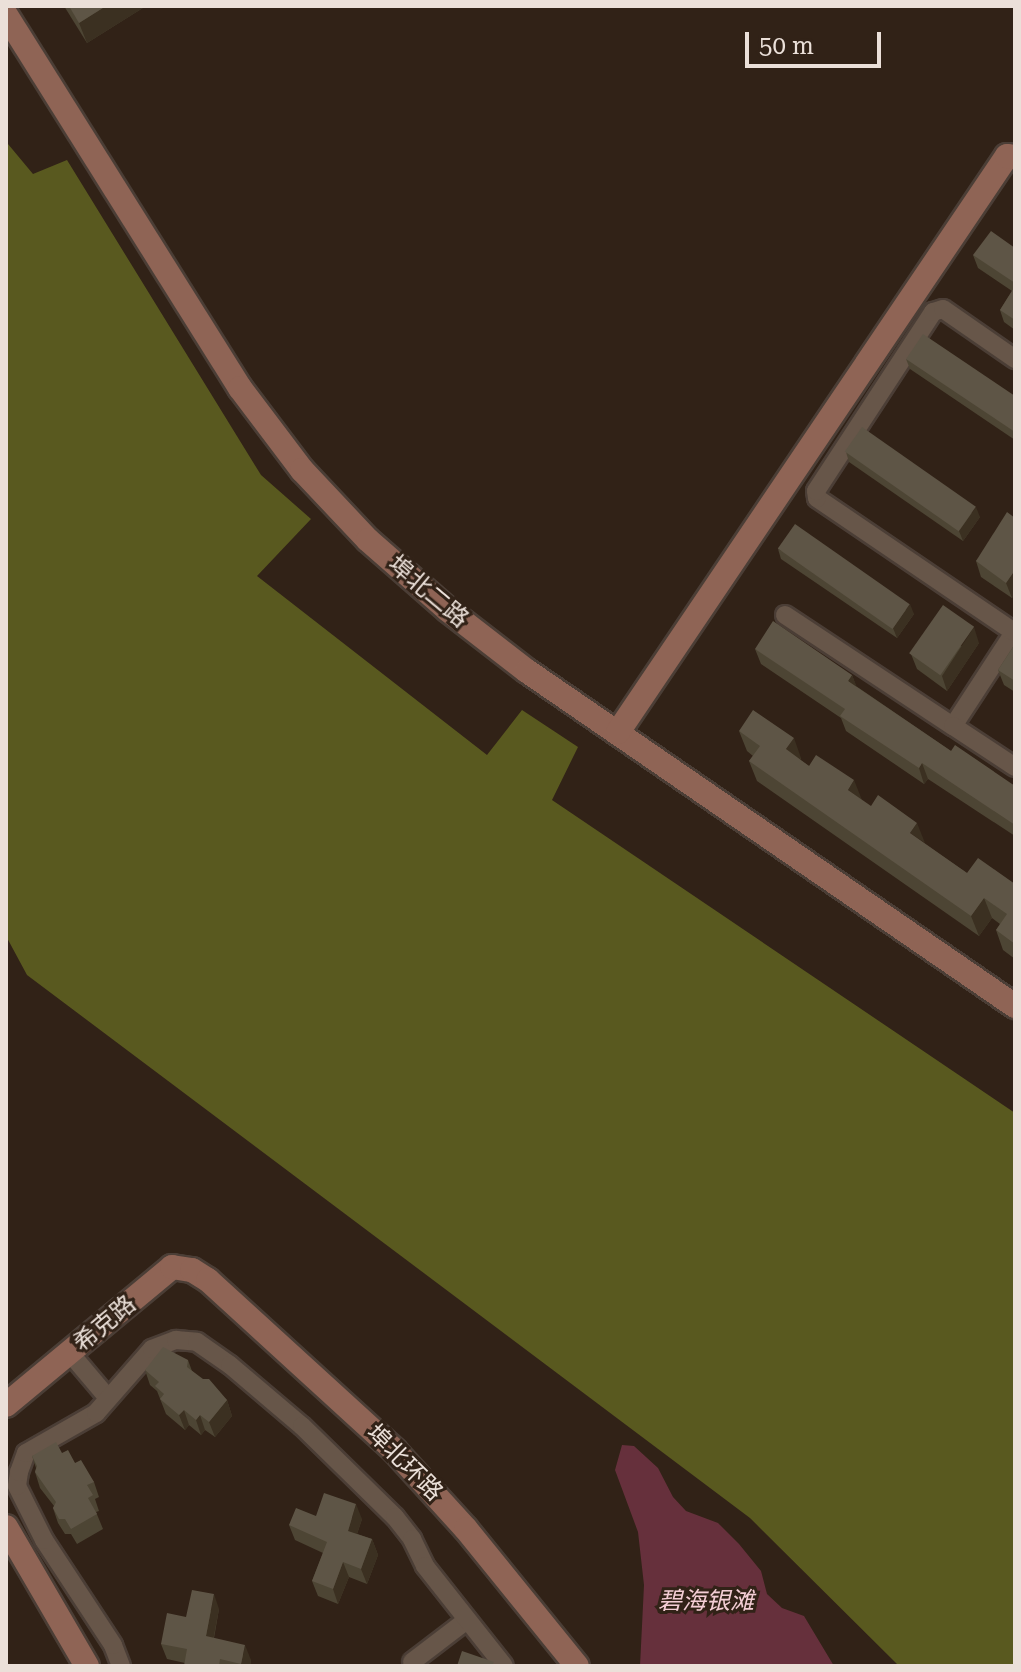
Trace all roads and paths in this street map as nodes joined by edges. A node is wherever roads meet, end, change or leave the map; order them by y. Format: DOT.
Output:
graph roads {
  1 [pos="6,15"];
  2 [pos="1011,156"];
  3 [pos="1015,359"];
  4 [pos="785,615"];
  5 [pos="1015,632"];
  6 [pos="953,726"];
  7 [pos="618,732"];
  8 [pos="1015,767"];
  9 [pos="1015,1006"];
  10 [pos="208,1280"];
  11 [pos="70,1353"];
  12 [pos="108,1398"];
  13 [pos="6,1405"];
  14 [pos="6,1527"];
  15 [pos="467,1620"];
  16 [pos="412,1662"];
  17 [pos="87,1666"];
  18 [pos="121,1666"];
  19 [pos="504,1666"];
  20 [pos="577,1666"];
  1 -- 7 [label="street, 埠北二路"];
  2 -- 7 [label="street"];
  3 -- 5 [label="street"];
  4 -- 6 [label="street"];
  5 -- 6 [label="street"];
  6 -- 8 [label="street"];
  7 -- 9 [label="street, 埠北二路"];
  10 -- 11 [label="street, 希克路"];
  10 -- 20 [label="street, 埠北环路"];
  11 -- 12 [label="street"];
  11 -- 13 [label="street, 希克路"];
  12 -- 15 [label="street"];
  12 -- 18 [label="street"];
  14 -- 17 [label="street"];
  15 -- 16 [label="street"];
  15 -- 19 [label="street"];
}
